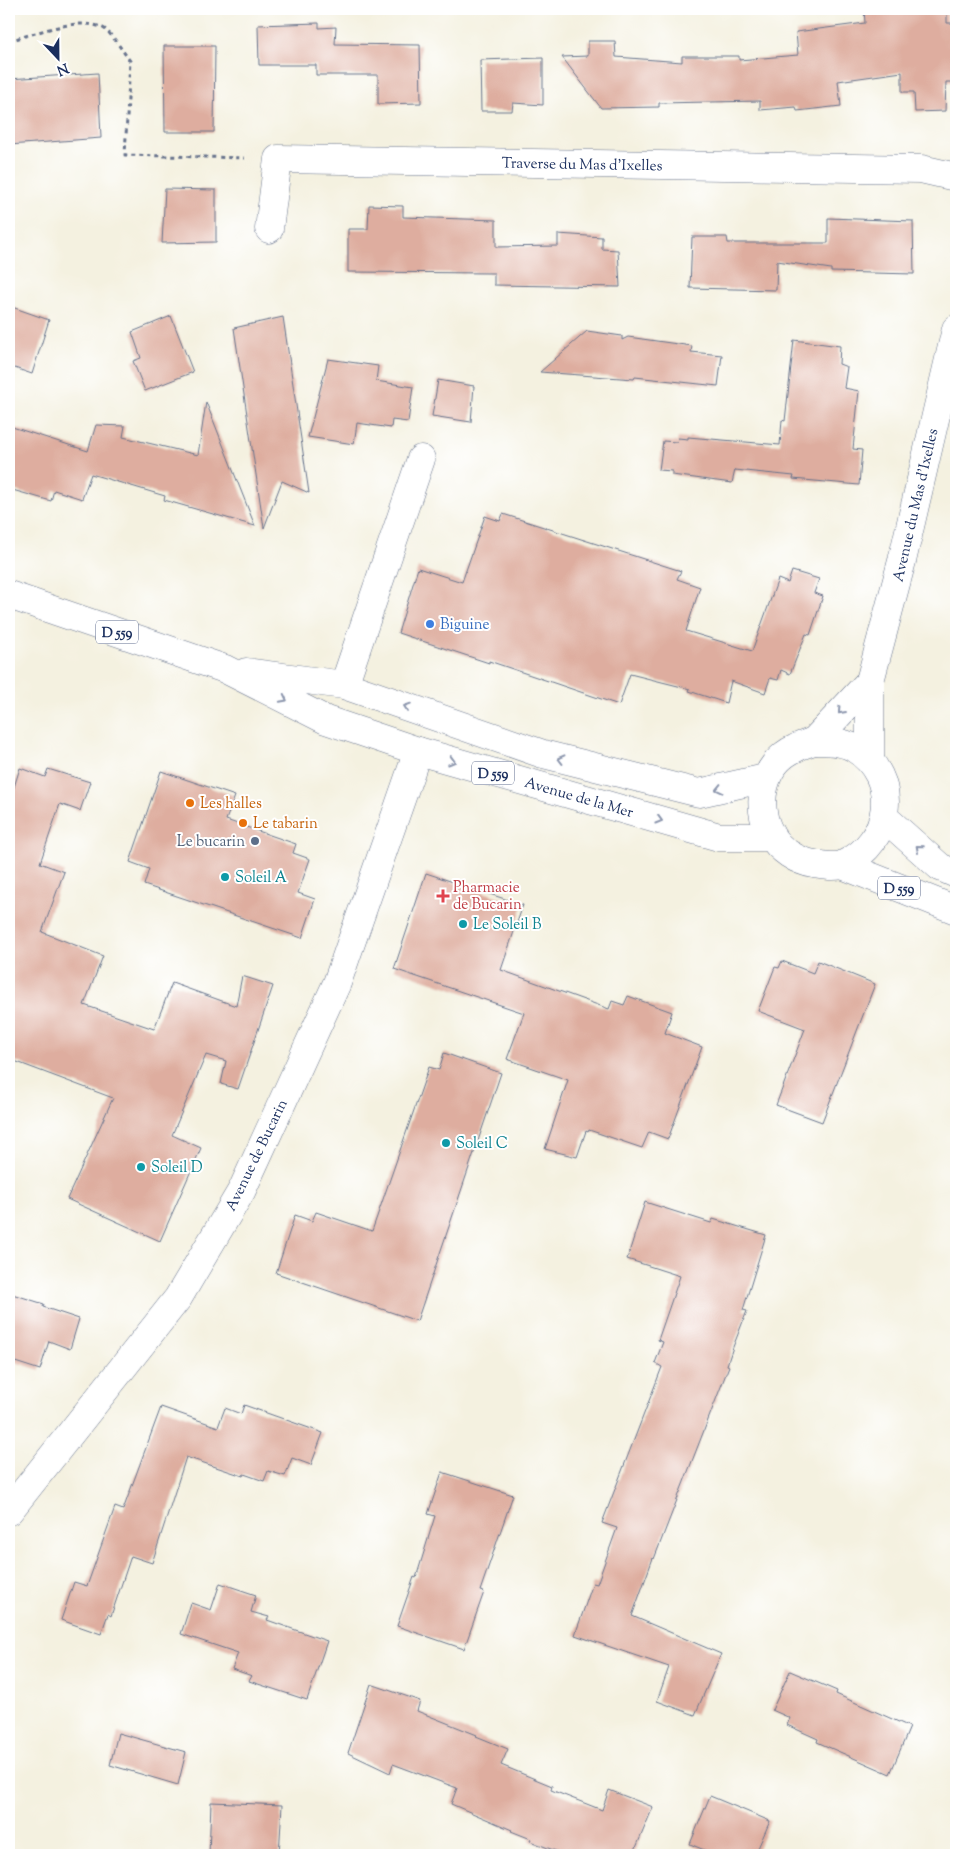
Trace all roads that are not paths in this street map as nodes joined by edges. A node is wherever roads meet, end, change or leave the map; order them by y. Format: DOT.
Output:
graph roads {
  1 [pos="956,177"];
  2 [pos="269,229"];
  3 [pos="956,329"];
  4 [pos="421,459"];
  5 [pos="9,595"];
  6 [pos="225,669"];
  7 [pos="870,681"];
  8 [pos="344,686"];
  9 [pos="814,742"];
  10 [pos="418,751"];
  11 [pos="870,760"];
  12 [pos="766,778"];
  13 [pos="884,818"];
  14 [pos="772,837"];
  15 [pos="842,865"];
  16 [pos="956,874"];
  17 [pos="956,910"];
  18 [pos="9,1511"];
  1 -- 2 [label="street, Traverse du Mas d'Ixelles"];
  3 -- 7 [label="street, Avenue du Mas d'Ixelles"];
  4 -- 8 [label="street"];
  5 -- 6 [label="street, Avenue de la Mer / D 559"];
  6 -- 8 [label="street, Avenue de la Mer / D 559"];
  6 -- 10 [label="street, Avenue de la Mer / D 559, one-way"];
  7 -- 9 [label="street, Avenue du Mas d'Ixelles, one-way"];
  7 -- 11 [label="street, Avenue du Mas d'Ixelles"];
  12 -- 8 [label="street, Avenue de la Mer / D 559, one-way"];
  9 -- 11 [label="street"];
  9 -- 12 [label="street"];
  10 -- 14 [label="street, Avenue de la Mer / D 559, one-way"];
  10 -- 18 [label="street, Avenue de Bucarin"];
  11 -- 13 [label="street"];
  12 -- 14 [label="street"];
  13 -- 15 [label="street"];
  16 -- 13 [label="street, D 559, one-way"];
  14 -- 15 [label="street"];
  15 -- 17 [label="street, D 559"];
}
